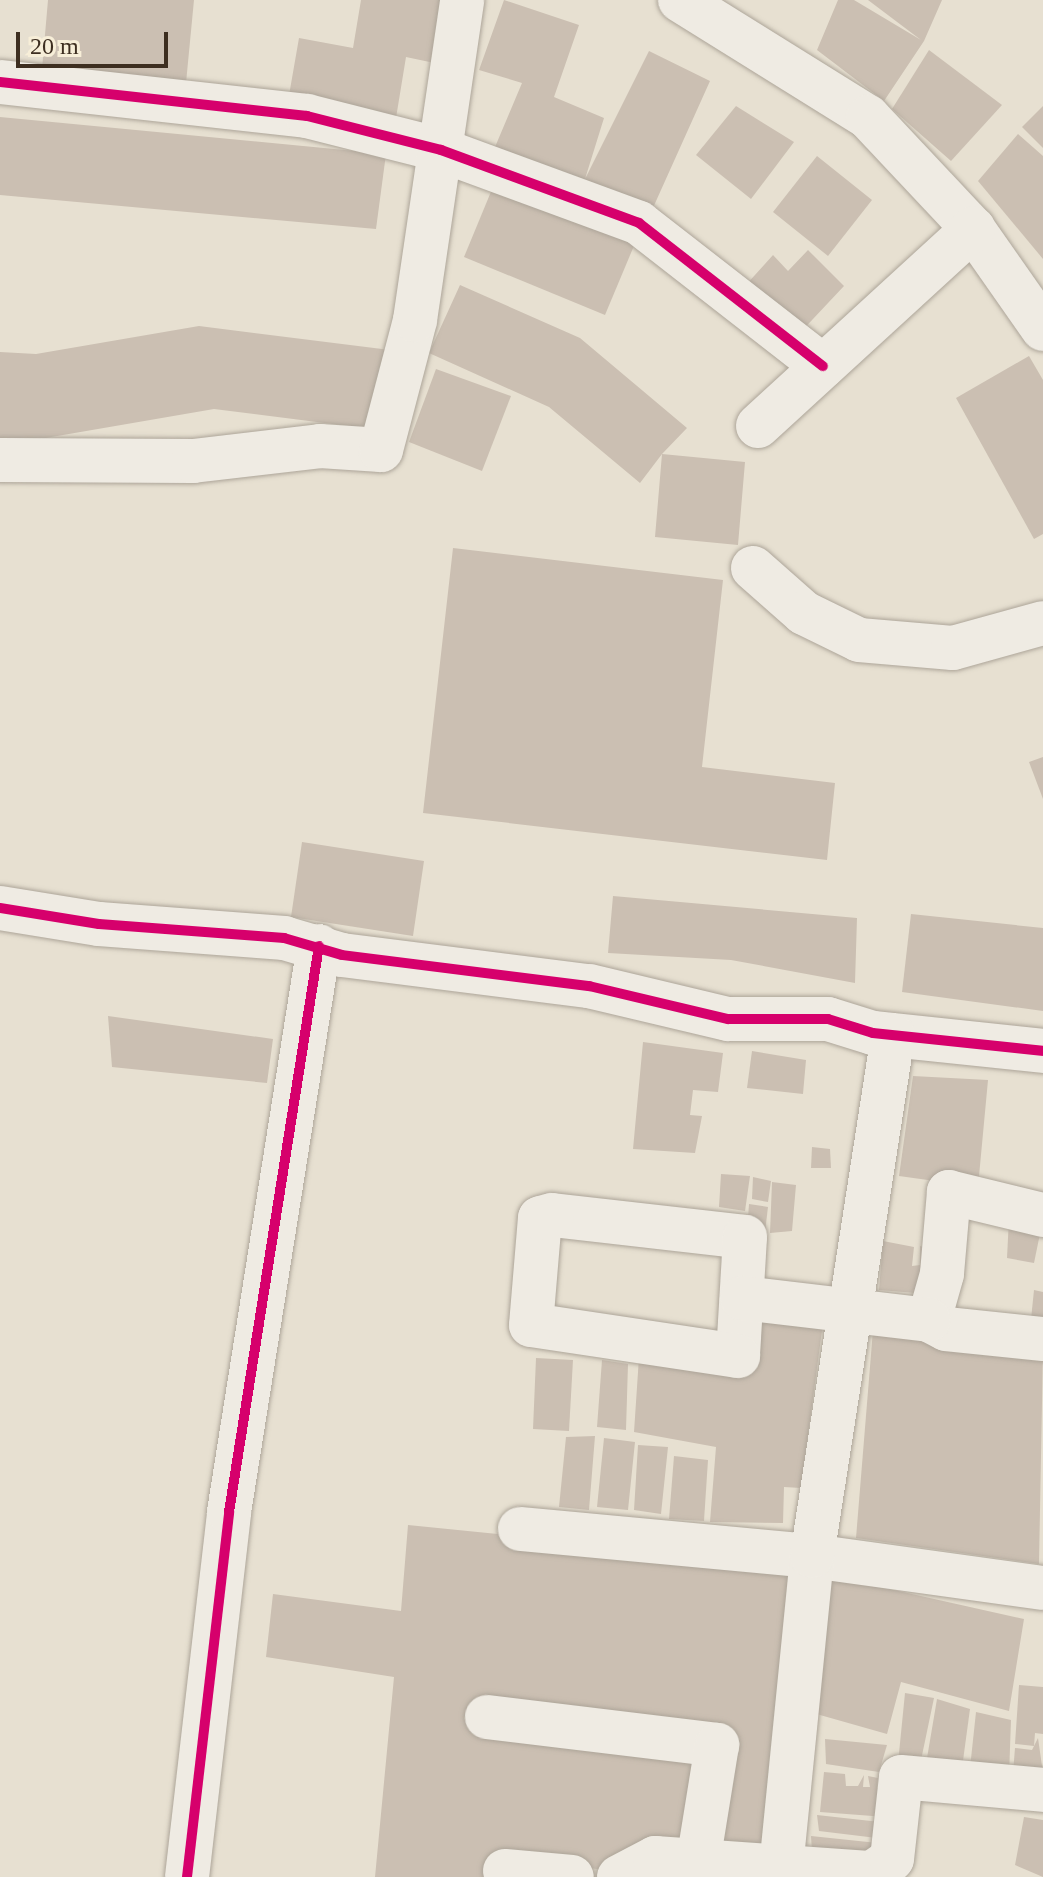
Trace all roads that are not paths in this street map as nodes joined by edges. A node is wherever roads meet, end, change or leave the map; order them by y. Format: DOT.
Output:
graph roads {
  1 [pos="462,0"];
  2 [pos="680,0"];
  3 [pos="0,82"];
  4 [pos="441,150"];
  5 [pos="973,229"];
  6 [pos="1043,329"];
  7 [pos="823,366"];
  8 [pos="758,426"];
  9 [pos="0,460"];
  10 [pos="753,568"];
  11 [pos="1043,623"];
  12 [pos="0,908"];
  13 [pos="319,946"];
  14 [pos="893,1035"];
  15 [pos="1043,1051"];
  16 [pos="1043,1215"];
  17 [pos="742,1298"];
  18 [pos="846,1312"];
  19 [pos="929,1320"];
  20 [pos="1043,1339"];
  21 [pos="520,1529"];
  22 [pos="812,1556"];
  23 [pos="1037,1594"];
  24 [pos="487,1717"];
  25 [pos="1043,1790"];
  26 [pos="698,1862"];
  27 [pos="781,1868"];
  28 [pos="505,1871"];
  29 [pos="187,1877"];
  30 [pos="572,1877"];
  31 [pos="619,1877"];
  1 -- 4 [label="street"];
  2 -- 5 [label="street"];
  3 -- 4 [label="street"];
  4 -- 7 [label="street"];
  4 -- 9 [label="street"];
  5 -- 6 [label="street"];
  5 -- 7 [label="street"];
  7 -- 8 [label="street"];
  10 -- 11 [label="street"];
  12 -- 13 [label="street"];
  13 -- 14 [label="street"];
  13 -- 29 [label="street"];
  14 -- 15 [label="street"];
  14 -- 18 [label="street"];
  16 -- 19 [label="street"];
  17 -- 17 [label="street"];
  17 -- 18 [label="street"];
  18 -- 19 [label="street"];
  18 -- 22 [label="street"];
  19 -- 20 [label="street"];
  21 -- 22 [label="street"];
  22 -- 23 [label="street"];
  22 -- 27 [label="street"];
  24 -- 26 [label="street"];
  25 -- 27 [label="street"];
  26 -- 27 [label="street"];
  26 -- 31 [label="street"];
  28 -- 30 [label="street"];
}
